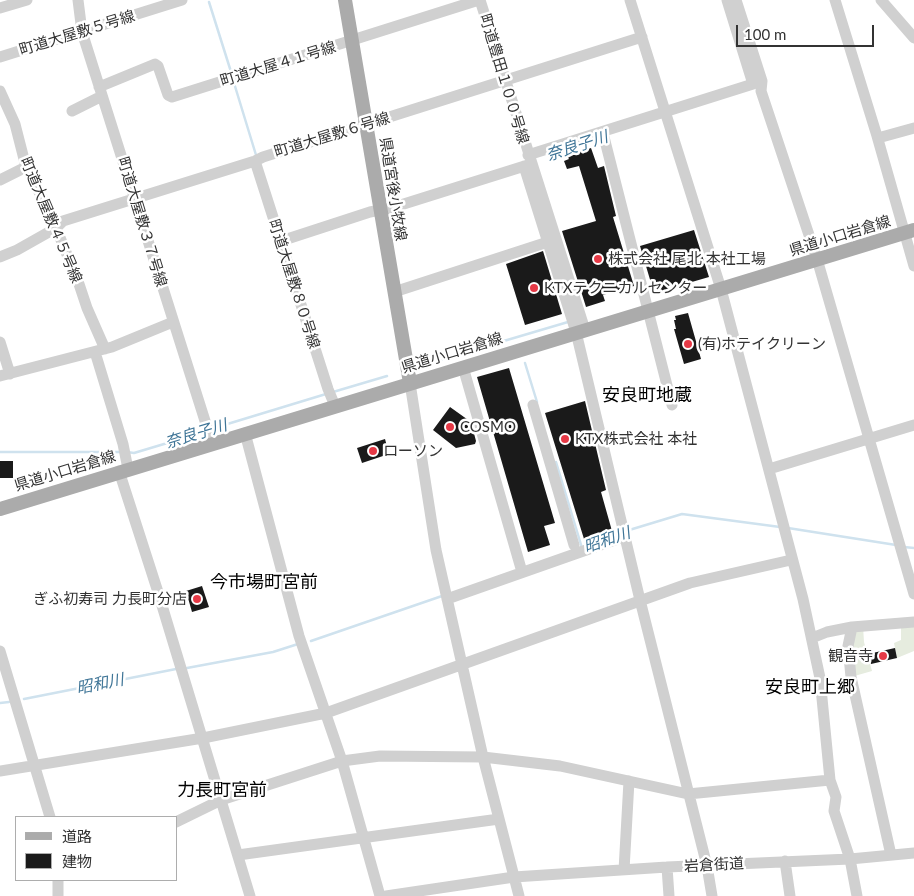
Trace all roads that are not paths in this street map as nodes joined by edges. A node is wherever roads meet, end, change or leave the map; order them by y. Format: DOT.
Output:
graph roads {
  1 [pos="27,0"];
  2 [pos="78,0"];
  3 [pos="182,0"];
  4 [pos="345,0"];
  5 [pos="480,0"];
  6 [pos="630,0"];
  7 [pos="727,0"];
  8 [pos="736,0"];
  9 [pos="835,0"];
  10 [pos="881,0"];
  11 [pos="0,8"];
  12 [pos="82,32"];
  13 [pos="642,37"];
  14 [pos="914,38"];
  15 [pos="352,40"];
  16 [pos="0,57"];
  17 [pos="504,80"];
  18 [pos="759,84"];
  19 [pos="0,91"];
  20 [pos="101,91"];
  21 [pos="72,111"];
  22 [pos="666,115"];
  23 [pos="366,124"];
  24 [pos="914,128"];
  25 [pos="603,132"];
  26 [pos="877,137"];
  27 [pos="255,161"];
  28 [pos="528,162"];
  29 [pos="26,167"];
  30 [pos="0,180"];
  31 [pos="135,198"];
  32 [pos="380,210"];
  33 [pos="56,228"];
  34 [pos="909,231"];
  35 [pos="552,241"];
  36 [pos="281,242"];
  37 [pos="0,257"];
  38 [pos="817,259"];
  39 [pos="914,266"];
  40 [pos="721,289"];
  41 [pos="394,292"];
  42 [pos="650,310"];
  43 [pos="173,322"];
  44 [pos="581,331"];
  45 [pos="0,342"];
  46 [pos="100,350"];
  47 [pos="463,367"];
  48 [pos="5,375"];
  49 [pos="410,389"];
  50 [pos="672,404"];
  51 [pos="533,405"];
  52 [pos="335,406"];
  53 [pos="914,425"];
  54 [pos="244,433"];
  55 [pos="869,439"];
  56 [pos="212,443"];
  57 [pos="769,469"];
  58 [pos="124,470"];
  59 [pos="0,509"];
  60 [pos="625,532"];
  61 [pos="574,545"];
  62 [pos="792,560"];
  63 [pos="521,569"];
  64 [pos="914,594"];
  65 [pos="447,595"];
  66 [pos="640,600"];
  67 [pos="914,622"];
  68 [pos="852,627"];
  69 [pos="812,638"];
  70 [pos="0,651"];
  71 [pos="462,664"];
  72 [pos="3,671"];
  73 [pos="326,713"];
  74 [pos="203,738"];
  75 [pos="483,757"];
  76 [pos="342,761"];
  77 [pos="35,765"];
  78 [pos="0,771"];
  79 [pos="830,780"];
  80 [pos="629,781"];
  81 [pos="688,794"];
  82 [pos="221,800"];
  83 [pos="50,816"];
  84 [pos="499,819"];
  85 [pos="178,821"];
  86 [pos="363,837"];
  87 [pos="914,853"];
  88 [pos="238,855"];
  89 [pos="891,856"];
  90 [pos="850,859"];
  91 [pos="785,861"];
  92 [pos="707,866"];
  93 [pos="667,867"];
  94 [pos="624,870"];
  95 [pos="514,877"];
  96 [pos="58,881"];
  97 [pos="58,896"];
  98 [pos="250,896"];
  99 [pos="380,896"];
  100 [pos="386,896"];
  101 [pos="519,896"];
  102 [pos="670,896"];
  103 [pos="712,896"];
  104 [pos="790,896"];
  105 [pos="857,896"];
  1 -- 11 [label="street"];
  2 -- 12 [label="street, 町道大屋敷３７号線"];
  3 -- 12 [label="street, 町道大屋敷５号線"];
  4 -- 15 [label="main road, 県道宮後小牧線"];
  5 -- 15 [label="street, 町道大屋４１号線"];
  5 -- 17 [label="street, 町道豊田１００号線"];
  6 -- 13 [label="street"];
  7 -- 18 [label="street"];
  8 -- 18 [label="street"];
  9 -- 26 [label="street"];
  10 -- 14 [label="street"];
  12 -- 16 [label="street, 町道大屋敷５号線"];
  12 -- 20 [label="street, 町道大屋敷３７号線"];
  13 -- 17 [label="street, 町道大屋敷６号線"];
  13 -- 22 [label="street"];
  15 -- 20 [label="street, 町道大屋４１号線"];
  15 -- 23 [label="main road, 県道宮後小牧線"];
  17 -- 23 [label="street, 町道大屋敷６号線"];
  17 -- 28 [label="street, 町道豊田１００号線"];
  18 -- 22 [label="street"];
  18 -- 38 [label="street"];
  19 -- 29 [label="street, 町道大屋敷４５号線"];
  20 -- 21 [label="street"];
  20 -- 31 [label="street, 町道大屋敷３７号線"];
  22 -- 25 [label="street"];
  22 -- 40 [label="street"];
  23 -- 27 [label="street, 町道大屋敷６号線"];
  23 -- 32 [label="main road, 県道宮後小牧線"];
  24 -- 26 [label="street"];
  25 -- 28 [label="street"];
  25 -- 42 [label="street"];
  26 -- 34 [label="street"];
  27 -- 31 [label="street, 町道大屋敷６号線"];
  27 -- 36 [label="street, 町道大屋敷８０号線"];
  28 -- 32 [label="street"];
  28 -- 35 [label="street, 町道豊田１００号線"];
  29 -- 30 [label="street"];
  29 -- 33 [label="street, 町道大屋敷４５号線"];
  31 -- 33 [label="street, 町道大屋敷６号線"];
  31 -- 43 [label="street, 町道大屋敷３７号線"];
  32 -- 36 [label="street"];
  32 -- 41 [label="main road, 県道宮後小牧線"];
  33 -- 37 [label="street, 町道大屋敷６号線"];
  33 -- 46 [label="street, 町道大屋敷４５号線"];
  34 -- 38 [label="main road, 県道小口岩倉線"];
  34 -- 39 [label="street"];
  35 -- 41 [label="street"];
  35 -- 44 [label="street, 町道豊田１００号線"];
  36 -- 52 [label="street, 町道大屋敷８０号線"];
  38 -- 40 [label="main road, 県道小口岩倉線"];
  38 -- 55 [label="street"];
  40 -- 42 [label="main road, 県道小口岩倉線"];
  40 -- 57 [label="street"];
  41 -- 49 [label="main road, 県道宮後小牧線"];
  42 -- 44 [label="main road, 県道小口岩倉線"];
  42 -- 50 [label="street"];
  43 -- 46 [label="street"];
  43 -- 56 [label="street, 町道大屋敷３７号線"];
  44 -- 47 [label="main road, 県道小口岩倉線"];
  44 -- 60 [label="street, 町道豊田１００号線"];
  45 -- 48 [label="street"];
  46 -- 48 [label="street"];
  46 -- 58 [label="street, 町道大屋敷４５号線"];
  47 -- 49 [label="main road, 県道小口岩倉線"];
  47 -- 63 [label="street"];
  49 -- 52 [label="main road, 県道小口岩倉線"];
  49 -- 65 [label="street"];
  51 -- 61 [label="street"];
  52 -- 54 [label="main road, 県道小口岩倉線"];
  53 -- 55 [label="street"];
  54 -- 56 [label="main road, 県道小口岩倉線"];
  54 -- 73 [label="street"];
  55 -- 57 [label="street"];
  55 -- 64 [label="street"];
  56 -- 58 [label="main road, 県道小口岩倉線"];
  57 -- 62 [label="street"];
  58 -- 59 [label="main road, 県道小口岩倉線"];
  58 -- 74 [label="street, 町道大屋敷４５号線"];
  60 -- 63 [label="street"];
  60 -- 66 [label="street, 町道豊田１００号線"];
  62 -- 66 [label="street"];
  62 -- 69 [label="street"];
  63 -- 65 [label="street"];
  65 -- 71 [label="street"];
  66 -- 71 [label="street"];
  66 -- 81 [label="street, 町道豊田１００号線"];
  67 -- 68 [label="street"];
  68 -- 69 [label="street"];
  68 -- 89 [label="street"];
  69 -- 79 [label="street"];
  70 -- 72 [label="street"];
  71 -- 73 [label="street"];
  71 -- 75 [label="street"];
  72 -- 77 [label="street"];
  73 -- 74 [label="street"];
  73 -- 76 [label="street"];
  74 -- 77 [label="street"];
  74 -- 82 [label="street, 町道大屋敷４５号線"];
  75 -- 76 [label="street"];
  75 -- 80 [label="street"];
  75 -- 84 [label="street"];
  76 -- 82 [label="street"];
  76 -- 86 [label="street"];
  77 -- 78 [label="street"];
  77 -- 83 [label="street"];
  79 -- 81 [label="street"];
  79 -- 90 [label="street"];
  80 -- 81 [label="street"];
  80 -- 94 [label="street"];
  81 -- 92 [label="street, 町道豊田１００号線"];
  82 -- 85 [label="street"];
  82 -- 88 [label="street, 町道大屋敷４５号線"];
  84 -- 86 [label="street"];
  84 -- 95 [label="street"];
  86 -- 88 [label="street"];
  86 -- 99 [label="street"];
  87 -- 89 [label="street, 岩倉街道"];
  88 -- 98 [label="street, 町道大屋敷４５号線"];
  89 -- 90 [label="street, 岩倉街道"];
  90 -- 91 [label="street, 岩倉街道"];
  90 -- 105 [label="street"];
  91 -- 92 [label="street, 岩倉街道"];
  91 -- 104 [label="street"];
  92 -- 93 [label="street, 岩倉街道"];
  92 -- 103 [label="street, 町道豊田１００号線"];
  93 -- 94 [label="street, 岩倉街道"];
  93 -- 102 [label="street"];
  94 -- 95 [label="street, 岩倉街道"];
  95 -- 100 [label="street, 岩倉街道"];
  95 -- 101 [label="street"];
  96 -- 97 [label="street"];
}
